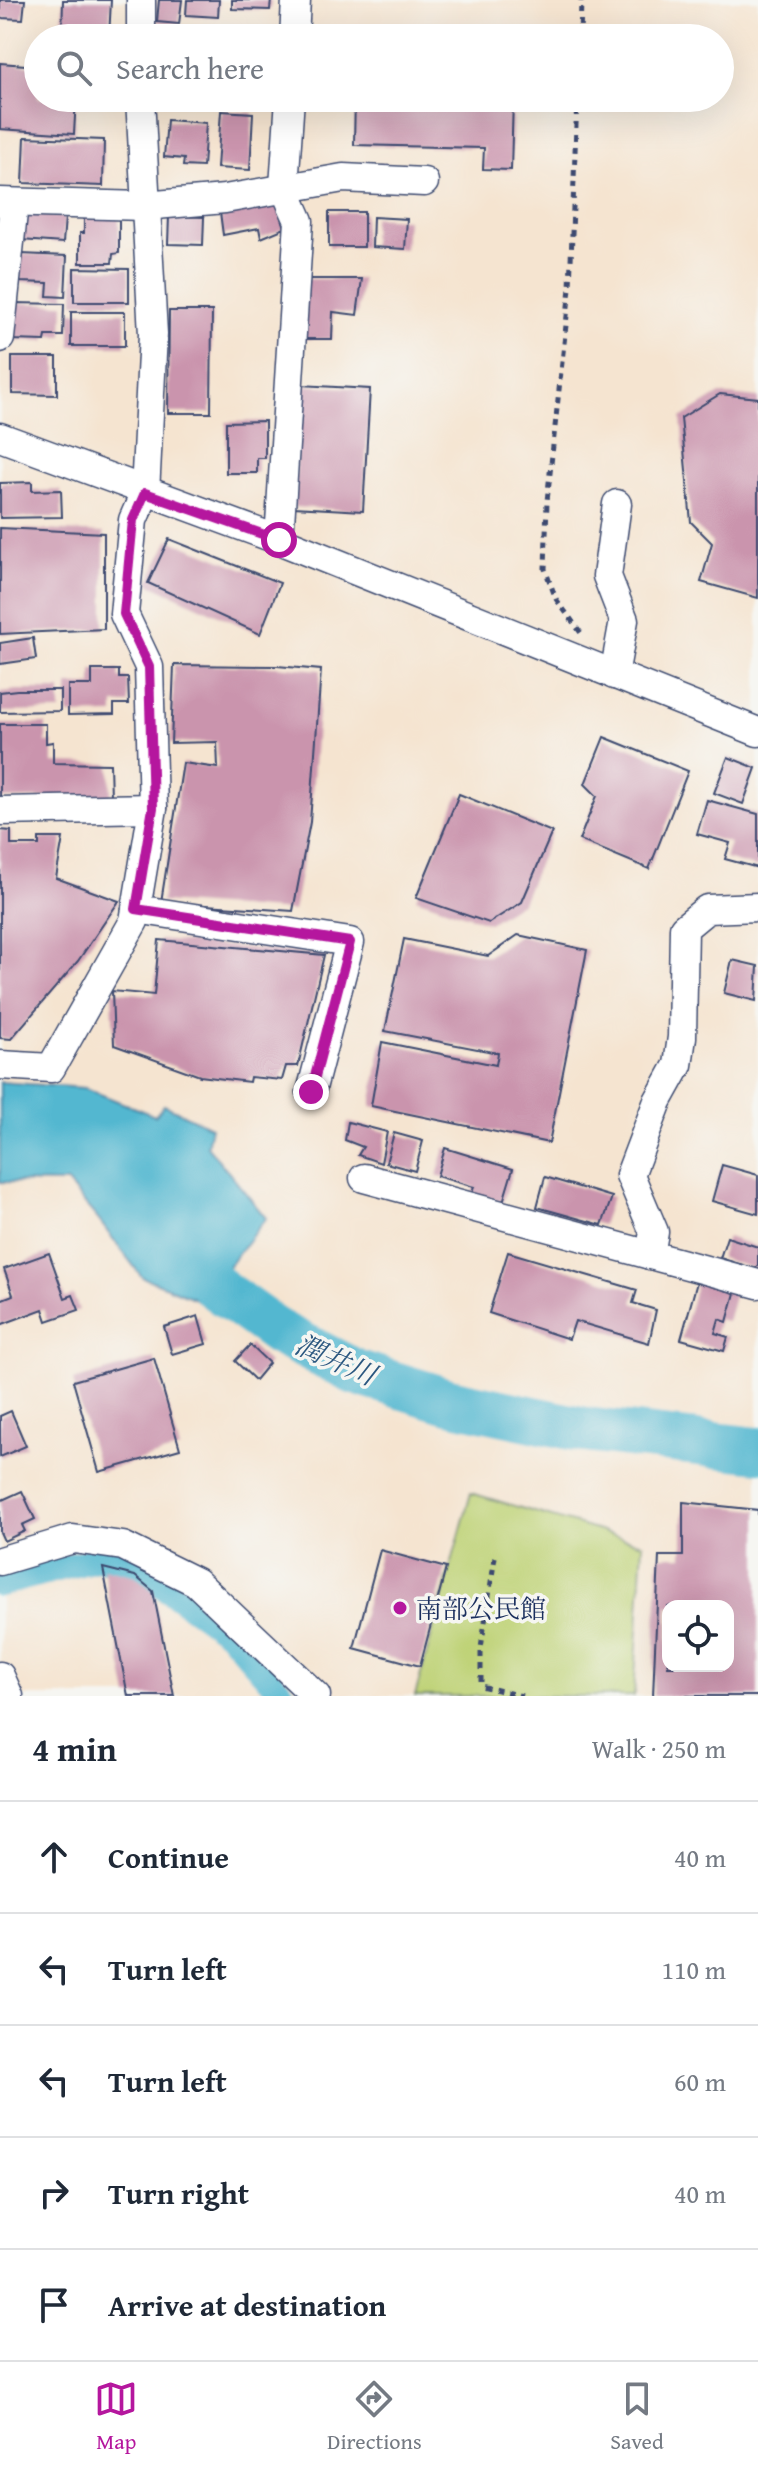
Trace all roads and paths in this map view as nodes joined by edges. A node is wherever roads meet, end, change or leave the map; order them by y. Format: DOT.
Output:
graph roads {
  1 [pos="141,0"];
  2 [pos="296,0"];
  3 [pos="581,0"];
  4 [pos="141,24"];
  5 [pos="295,24"];
  6 [pos="580,24"];
  7 [pos="141,112"];
  8 [pos="289,112"];
  9 [pos="576,112"];
  10 [pos="424,182"];
  11 [pos="284,187"];
  12 [pos="7,203"];
  13 [pos="144,206"];
  14 [pos="0,338"];
  15 [pos="0,437"];
  16 [pos="145,493"];
  17 [pos="617,504"];
  18 [pos="279,540"];
  19 [pos="585,637"];
  20 [pos="614,675"];
  21 [pos="758,732"];
  22 [pos="153,808"];
  23 [pos="0,811"];
  24 [pos="758,907"];
  25 [pos="136,909"];
  26 [pos="0,1065"];
  27 [pos="311,1092"];
  28 [pos="364,1178"];
  29 [pos="650,1255"];
  30 [pos="758,1284"];
  31 [pos="495,1557"];
  32 [pos="0,1561"];
  33 [pos="0,1676"];
  34 [pos="9,1696"];
  35 [pos="316,1696"];
  36 [pos="522,1696"];
  1 -- 4 [label="street"];
  2 -- 5 [label="street"];
  3 -- 6 [label="path"];
  7 -- 13 [label="street"];
  8 -- 11 [label="street"];
  9 -- 19 [label="path"];
  10 -- 11 [label="street"];
  11 -- 13 [label="street"];
  11 -- 18 [label="street"];
  12 -- 13 [label="street"];
  12 -- 14 [label="street"];
  13 -- 16 [label="street"];
  15 -- 16 [label="street"];
  16 -- 18 [label="street"];
  16 -- 22 [label="street"];
  17 -- 20 [label="street"];
  18 -- 20 [label="street"];
  20 -- 21 [label="street"];
  22 -- 23 [label="street"];
  22 -- 25 [label="street"];
  24 -- 29 [label="street"];
  25 -- 26 [label="street"];
  25 -- 27 [label="street"];
  28 -- 29 [label="street"];
  29 -- 30 [label="street"];
  31 -- 36 [label="path"];
  32 -- 35 [label="street"];
  33 -- 34 [label="street"];
}
